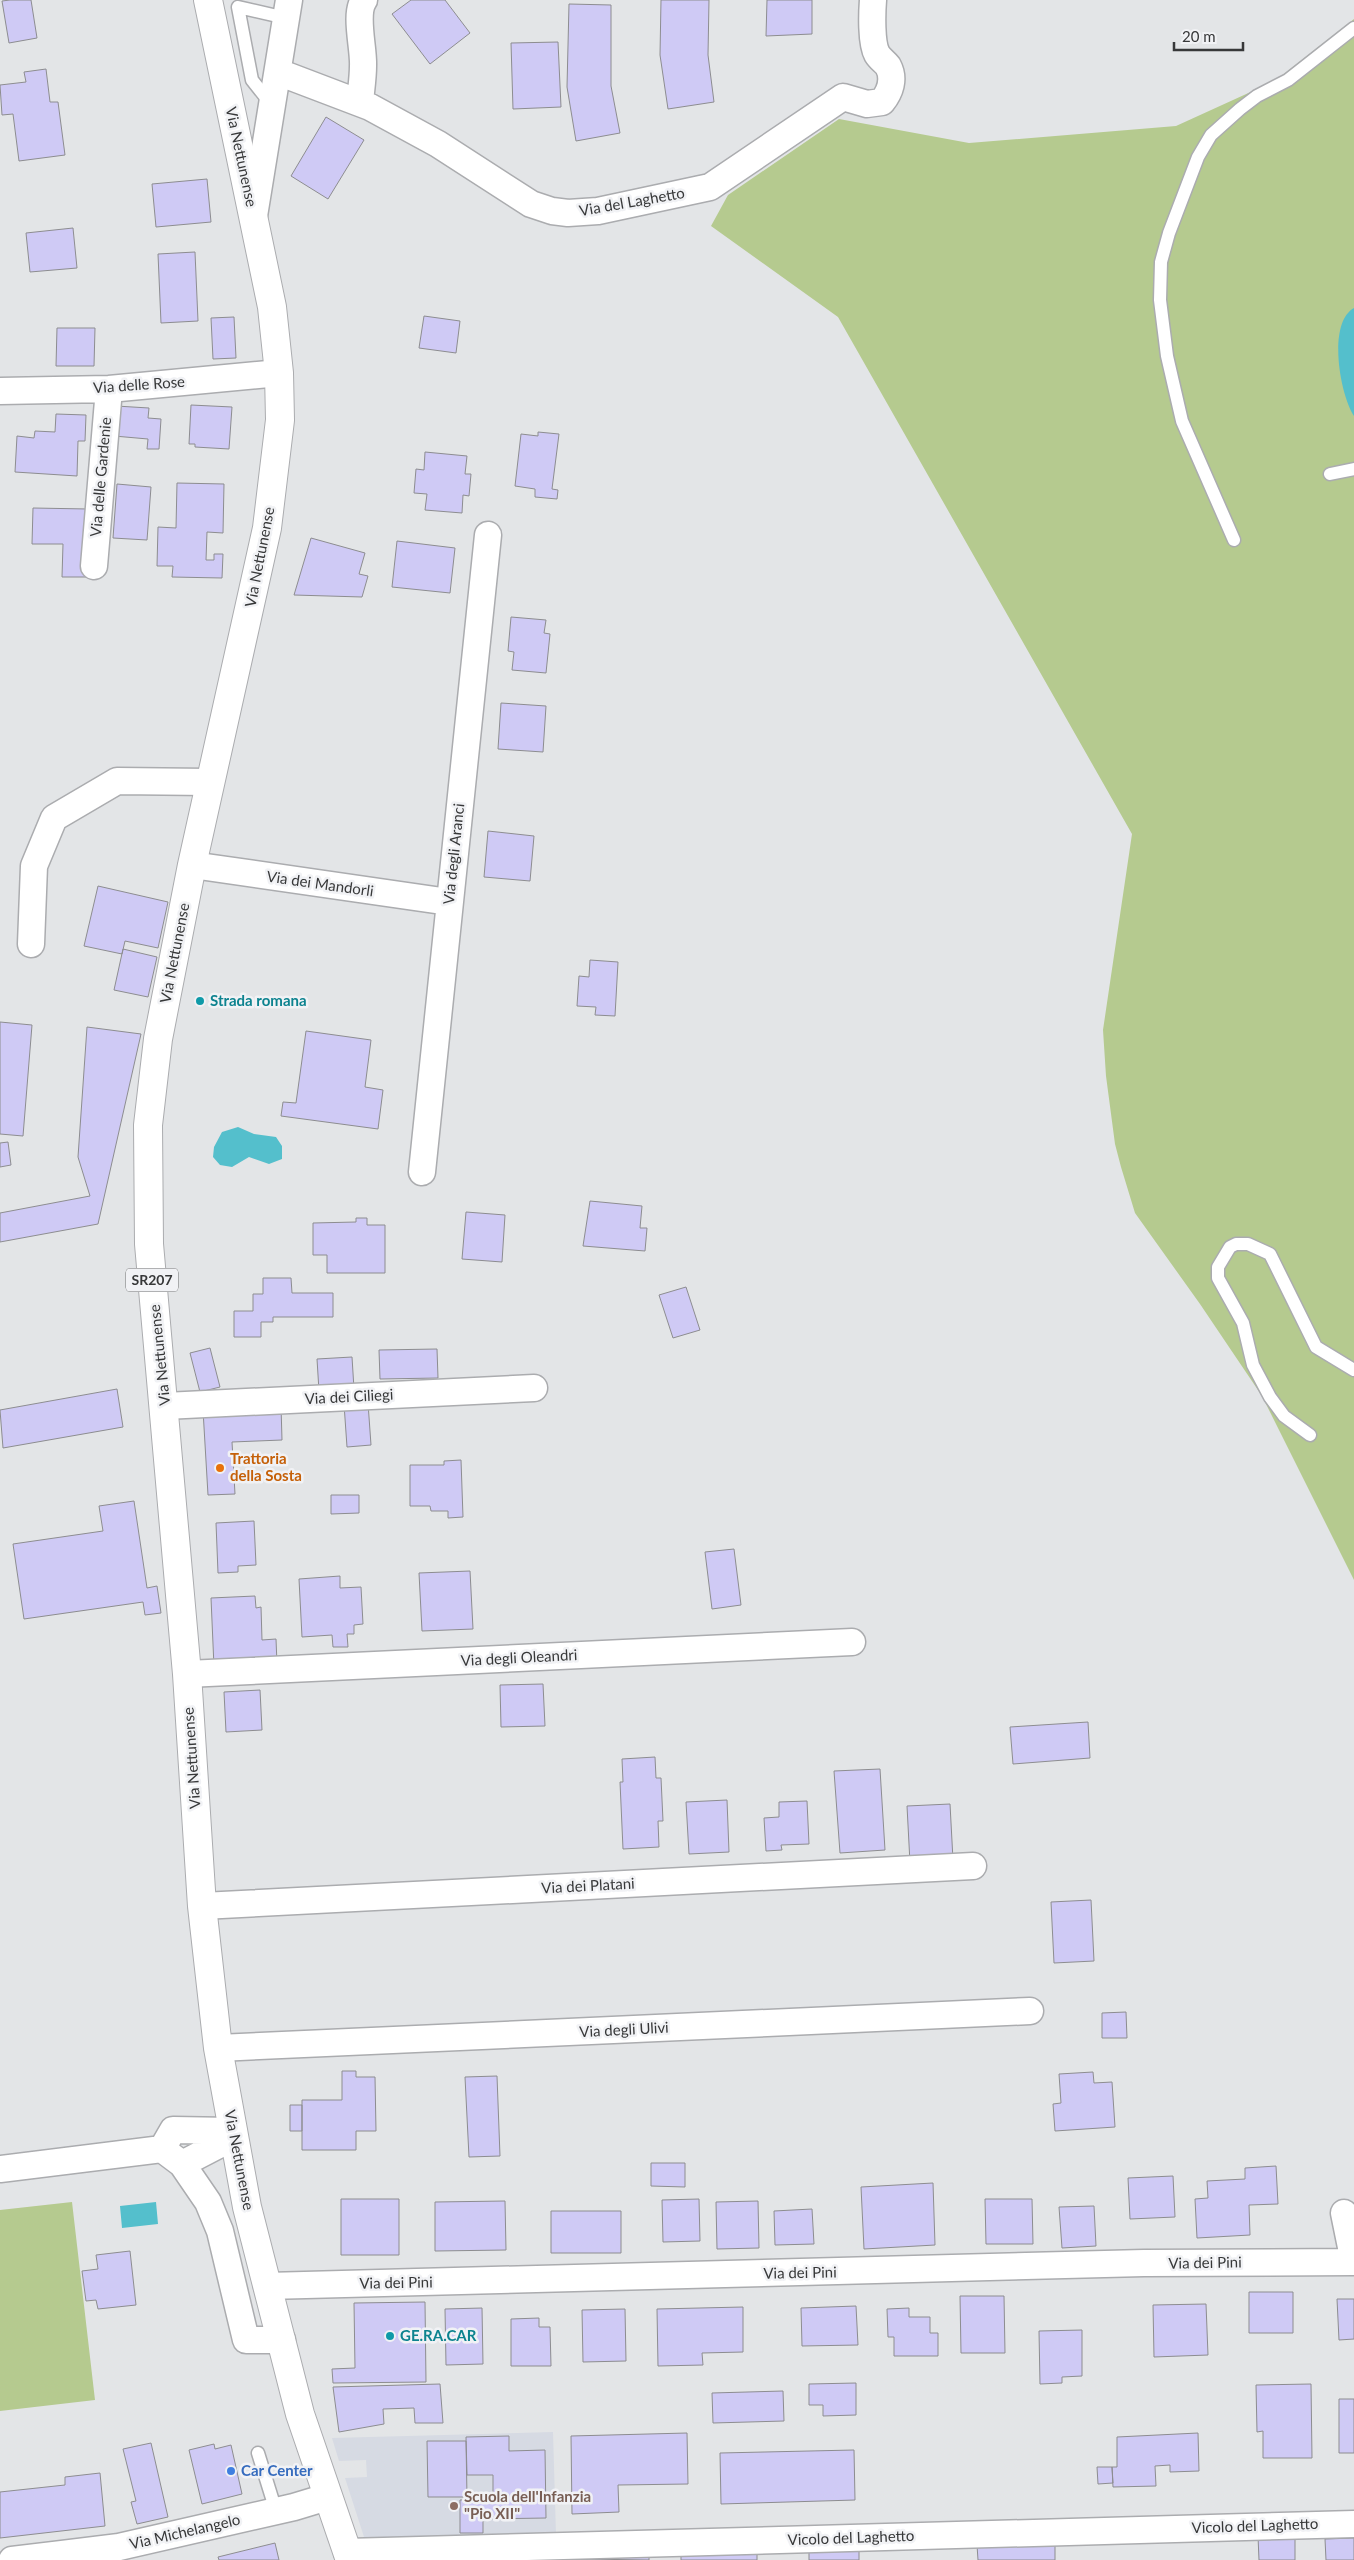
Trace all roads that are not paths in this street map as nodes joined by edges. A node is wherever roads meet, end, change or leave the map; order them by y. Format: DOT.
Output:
graph roads {
  1 [pos="208,0"];
  2 [pos="364,0"];
  3 [pos="873,0"];
  4 [pos="288,9"];
  5 [pos="1354,28"];
  6 [pos="278,72"];
  7 [pos="360,102"];
  8 [pos="272,106"];
  9 [pos="254,217"];
  10 [pos="279,373"];
  11 [pos="109,389"];
  12 [pos="0,391"];
  13 [pos="1354,469"];
  14 [pos="1330,474"];
  15 [pos="488,535"];
  16 [pos="1234,540"];
  17 [pos="94,566"];
  18 [pos="210,782"];
  19 [pos="192,865"];
  20 [pos="449,902"];
  21 [pos="31,944"];
  22 [pos="422,1172"];
  23 [pos="1354,1370"];
  24 [pos="534,1388"];
  25 [pos="165,1406"];
  26 [pos="1310,1435"];
  27 [pos="852,1642"];
  28 [pos="187,1674"];
  29 [pos="973,1866"];
  30 [pos="202,1906"];
  31 [pos="1030,2011"];
  32 [pos="218,2048"];
  33 [pos="234,2134"];
  34 [pos="172,2156"];
  35 [pos="0,2169"];
  36 [pos="1344,2213"];
  37 [pos="1347,2262"];
  38 [pos="268,2286"];
  39 [pos="282,2340"];
  40 [pos="258,2453"];
  41 [pos="327,2497"];
  42 [pos="276,2511"];
  43 [pos="1354,2524"];
  44 [pos="349,2556"];
  45 [pos="12,2560"];
  1 -- 9 [label="main road, Via Nettunense / SR207"];
  2 -- 7 [label="street"];
  3 -- 7 [label="street, Via del Laghetto"];
  4 -- 6 [label="street"];
  4 -- 8 [label="lane"];
  5 -- 16 [label="lane"];
  6 -- 7 [label="street, Via del Laghetto"];
  6 -- 8 [label="street"];
  8 -- 9 [label="street"];
  9 -- 10 [label="main road, Via Nettunense / SR207"];
  10 -- 11 [label="street, Via delle Rose"];
  10 -- 18 [label="main road, Via Nettunense / SR207"];
  11 -- 12 [label="street, Via delle Rose"];
  11 -- 17 [label="street, Via delle Gardenie"];
  13 -- 14 [label="lane"];
  15 -- 20 [label="street, Via degli Aranci"];
  18 -- 19 [label="main road, Via Nettunense / SR207"];
  18 -- 21 [label="street"];
  19 -- 20 [label="street, Via dei Mandorli"];
  19 -- 25 [label="main road, Via Nettunense / SR207"];
  20 -- 22 [label="street, Via degli Aranci"];
  23 -- 26 [label="lane"];
  24 -- 25 [label="street, Via dei Ciliegi"];
  25 -- 28 [label="main road, Via Nettunense / SR207"];
  27 -- 28 [label="street, Via degli Oleandri"];
  28 -- 30 [label="main road, Via Nettunense / SR207"];
  29 -- 30 [label="street, Via dei Platani"];
  30 -- 32 [label="main road, Via Nettunense / SR207"];
  31 -- 32 [label="street, Via degli Ulivi"];
  32 -- 33 [label="main road, Via Nettunense / SR207"];
  33 -- 34 [label="street"];
  33 -- 38 [label="main road, Via Nettunense / SR207"];
  34 -- 35 [label="street"];
  34 -- 39 [label="street"];
  36 -- 37 [label="street"];
  37 -- 38 [label="street, Via dei Pini"];
  38 -- 39 [label="main road, Via Nettunense / SR207"];
  39 -- 41 [label="main road, Via Nettunense / SR207"];
  40 -- 42 [label="lane"];
  41 -- 42 [label="street, Via Michelangelo"];
  41 -- 44 [label="main road, Via Nettunense / SR207"];
  42 -- 45 [label="street, Via Michelangelo"];
  43 -- 44 [label="street, Vicolo del Laghetto"];
}
